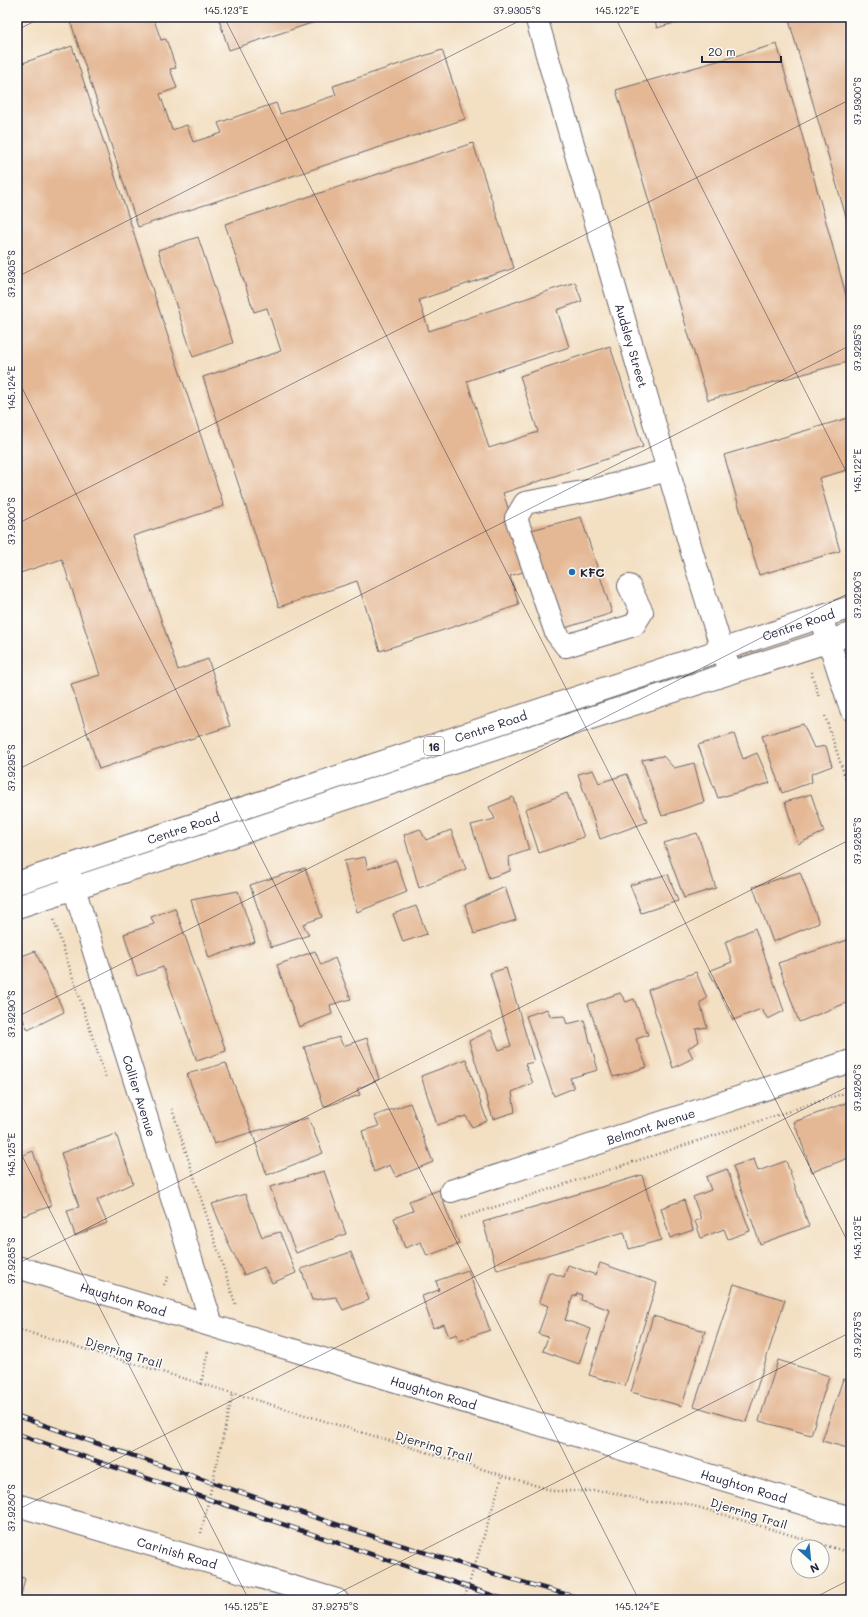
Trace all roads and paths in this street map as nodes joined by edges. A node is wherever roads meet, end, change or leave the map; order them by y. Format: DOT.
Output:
graph roads {
  1 [pos="536,17"];
  2 [pos="668,470"];
  3 [pos="629,586"];
  4 [pos="851,608"];
  5 [pos="821,617"];
  6 [pos="851,634"];
  7 [pos="828,641"];
  8 [pos="722,650"];
  9 [pos="731,672"];
  10 [pos="811,672"];
  11 [pos="820,701"];
  12 [pos="851,709"];
  13 [pos="825,715"];
  14 [pos="851,795"];
  15 [pos="68,866"];
  16 [pos="17,883"];
  17 [pos="74,888"];
  18 [pos="17,907"];
  19 [pos="851,1061"];
  20 [pos="851,1091"];
  21 [pos="451,1191"];
  22 [pos="461,1218"];
  23 [pos="17,1266"];
  24 [pos="212,1325"];
  25 [pos="17,1329"];
  26 [pos="201,1384"];
  27 [pos="233,1393"];
  28 [pos="502,1476"];
  29 [pos="17,1505"];
  30 [pos="851,1518"];
  31 [pos="851,1553"];
  32 [pos="195,1558"];
  33 [pos="337,1600"];
  34 [pos="464,1600"];
  1 -- 2 [label="street, Audsley Street"];
  2 -- 3 [label="street"];
  2 -- 8 [label="street, Audsley Street"];
  4 -- 5 [label="street, Centre Road / 16"];
  5 -- 7 [label="street"];
  5 -- 8 [label="street, Centre Road / 16"];
  6 -- 7 [label="street, Centre Road / 16"];
  7 -- 9 [label="street, Centre Road / 16"];
  7 -- 12 [label="street"];
  8 -- 9 [label="street, Audsley Street"];
  8 -- 15 [label="street, Centre Road / 16"];
  9 -- 17 [label="street, Centre Road / 16"];
  10 -- 11 [label="path"];
  13 -- 14 [label="path"];
  15 -- 16 [label="street, Centre Road / 16"];
  15 -- 17 [label="street, Collier Avenue"];
  17 -- 18 [label="street, Centre Road / 16"];
  17 -- 24 [label="street, Collier Avenue"];
  19 -- 21 [label="street, Belmont Avenue"];
  20 -- 22 [label="path"];
  23 -- 24 [label="street, Haughton Road"];
  24 -- 26 [label="path"];
  24 -- 30 [label="street, Haughton Road"];
  25 -- 26 [label="path, Djerring Trail"];
  26 -- 27 [label="path, Djerring Trail"];
  27 -- 28 [label="path, Djerring Trail"];
  27 -- 32 [label="path"];
  28 -- 31 [label="path, Djerring Trail"];
  28 -- 34 [label="path"];
  29 -- 32 [label="street, Carinish Road"];
  32 -- 33 [label="street, Carinish Road"];
}
